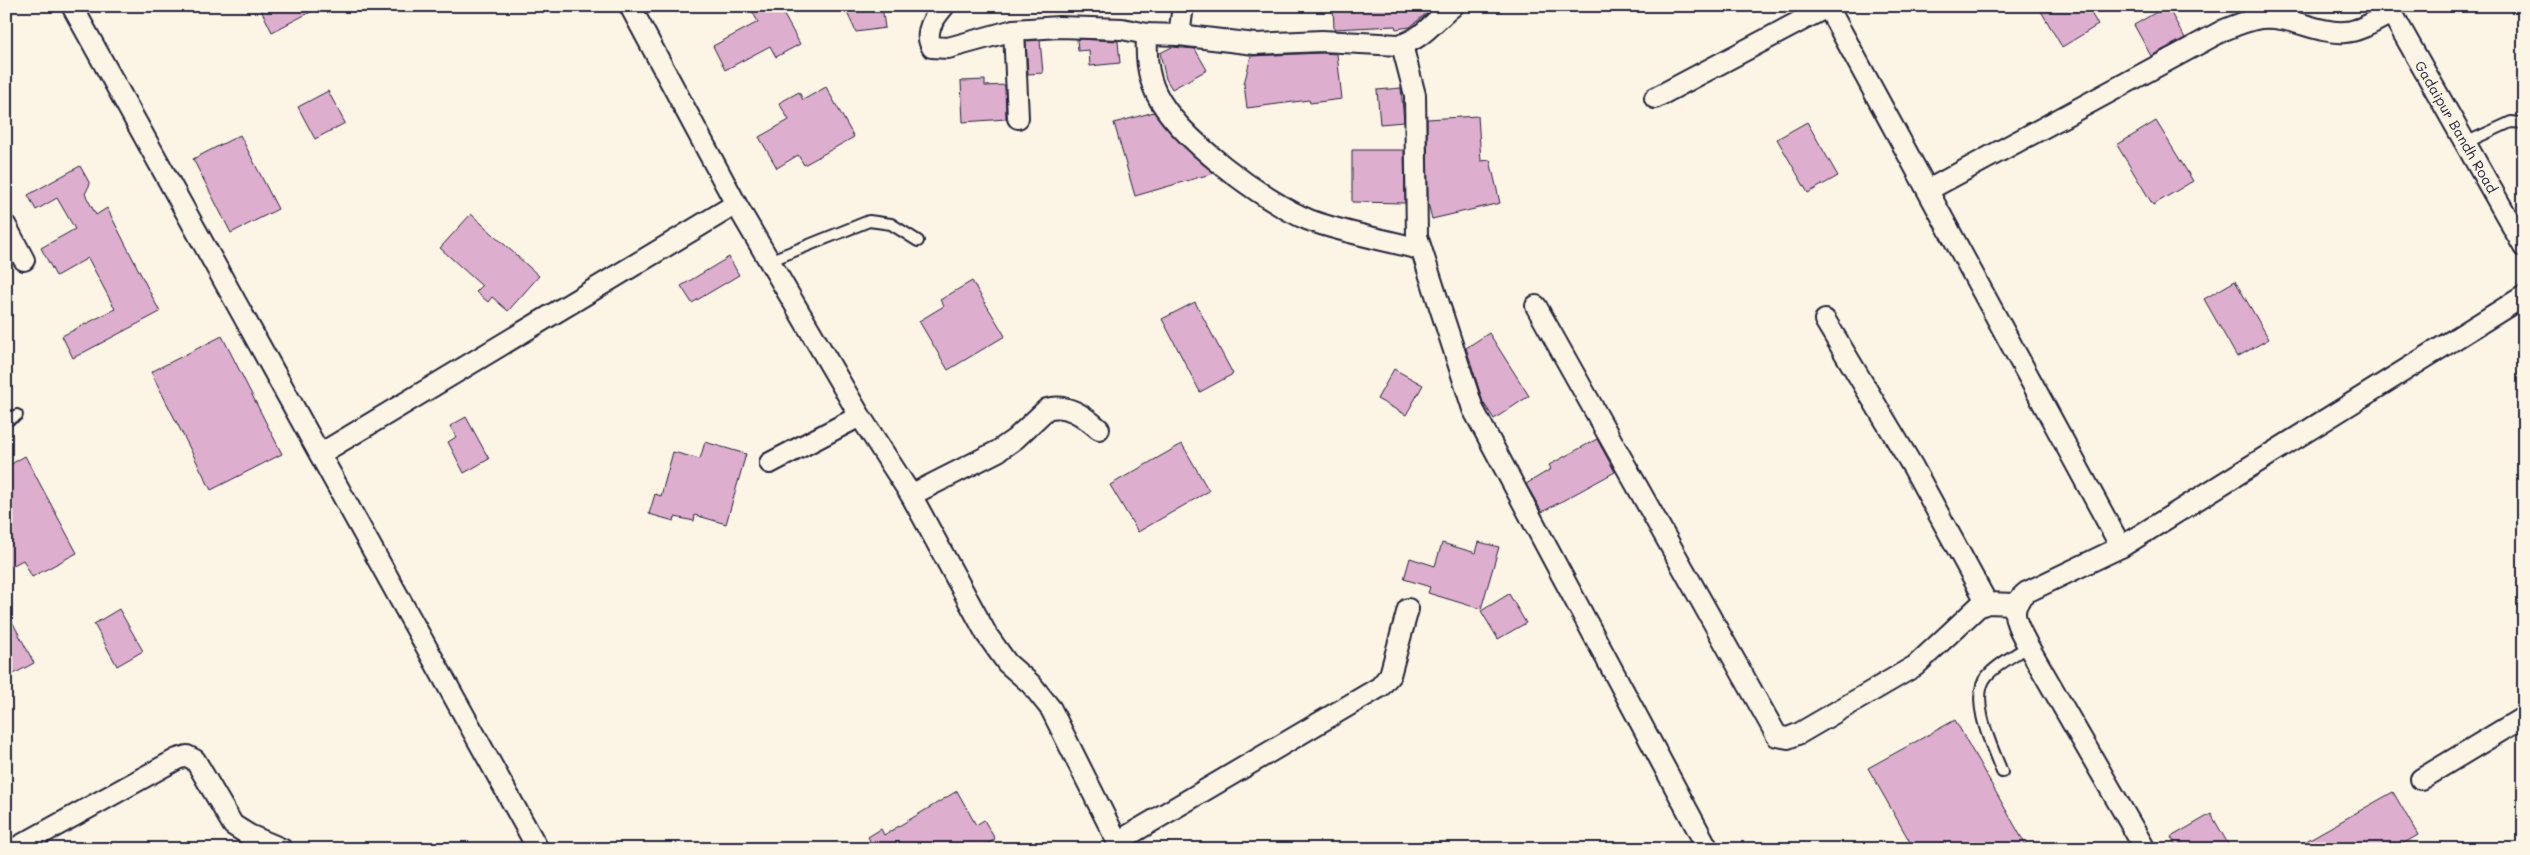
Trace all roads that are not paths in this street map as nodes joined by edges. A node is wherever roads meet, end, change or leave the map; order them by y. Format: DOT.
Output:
graph roads {
  1 [pos="72,6"];
  2 [pos="630,6"];
  3 [pos="944,6"];
  4 [pos="1183,6"];
  5 [pos="1453,6"];
  6 [pos="1829,6"];
  7 [pos="2390,10"];
  8 [pos="1014,30"];
  9 [pos="1147,34"];
  10 [pos="1179,35"];
  11 [pos="1402,45"];
  12 [pos="1655,98"];
  13 [pos="1018,118"];
  14 [pos="2524,123"];
  15 [pos="2465,143"];
  16 [pos="1928,190"];
  17 [pos="736,204"];
  18 [pos="6,226"];
  19 [pos="918,240"];
  20 [pos="2524,247"];
  21 [pos="1419,249"];
  22 [pos="24,260"];
  23 [pos="769,261"];
  24 [pos="2524,296"];
  25 [pos="1536,306"];
  26 [pos="1825,320"];
  27 [pos="17,415"];
  28 [pos="860,416"];
  29 [pos="6,421"];
  30 [pos="1099,429"];
  31 [pos="320,454"];
  32 [pos="770,463"];
  33 [pos="911,496"];
  34 [pos="2121,547"];
  35 [pos="1987,603"];
  36 [pos="2016,604"];
  37 [pos="1408,609"];
  38 [pos="2028,646"];
  39 [pos="2524,717"];
  40 [pos="2002,772"];
  41 [pos="2421,779"];
  42 [pos="240,840"];
  43 [pos="1119,845"];
  44 [pos="14,849"];
  45 [pos="282,849"];
  46 [pos="538,849"];
  47 [pos="1708,849"];
  48 [pos="2145,849"];
  1 -- 31 [label="street"];
  2 -- 17 [label="street"];
  3 -- 8 [label="street"];
  4 -- 10 [label="street"];
  5 -- 11 [label="street"];
  6 -- 12 [label="street"];
  6 -- 16 [label="street"];
  7 -- 15 [label="street, Gadaipur Bandh Road"];
  7 -- 16 [label="street"];
  8 -- 9 [label="street"];
  8 -- 13 [label="street"];
  9 -- 10 [label="street"];
  9 -- 21 [label="street"];
  10 -- 11 [label="street"];
  11 -- 21 [label="street"];
  14 -- 15 [label="lane"];
  15 -- 20 [label="street, Gadaipur Bandh Road"];
  16 -- 34 [label="street"];
  17 -- 23 [label="street"];
  17 -- 31 [label="street"];
  18 -- 22 [label="street"];
  19 -- 23 [label="lane"];
  21 -- 47 [label="street"];
  23 -- 28 [label="street"];
  24 -- 34 [label="street"];
  25 -- 35 [label="street"];
  26 -- 35 [label="street"];
  27 -- 29 [label="lane"];
  28 -- 32 [label="street"];
  28 -- 33 [label="street"];
  30 -- 33 [label="street"];
  31 -- 46 [label="street"];
  33 -- 43 [label="street"];
  34 -- 36 [label="street"];
  35 -- 36 [label="street"];
  36 -- 38 [label="street"];
  37 -- 43 [label="street"];
  38 -- 40 [label="lane"];
  38 -- 48 [label="street"];
  39 -- 41 [label="street"];
  42 -- 44 [label="street"];
  42 -- 45 [label="street"];
}
